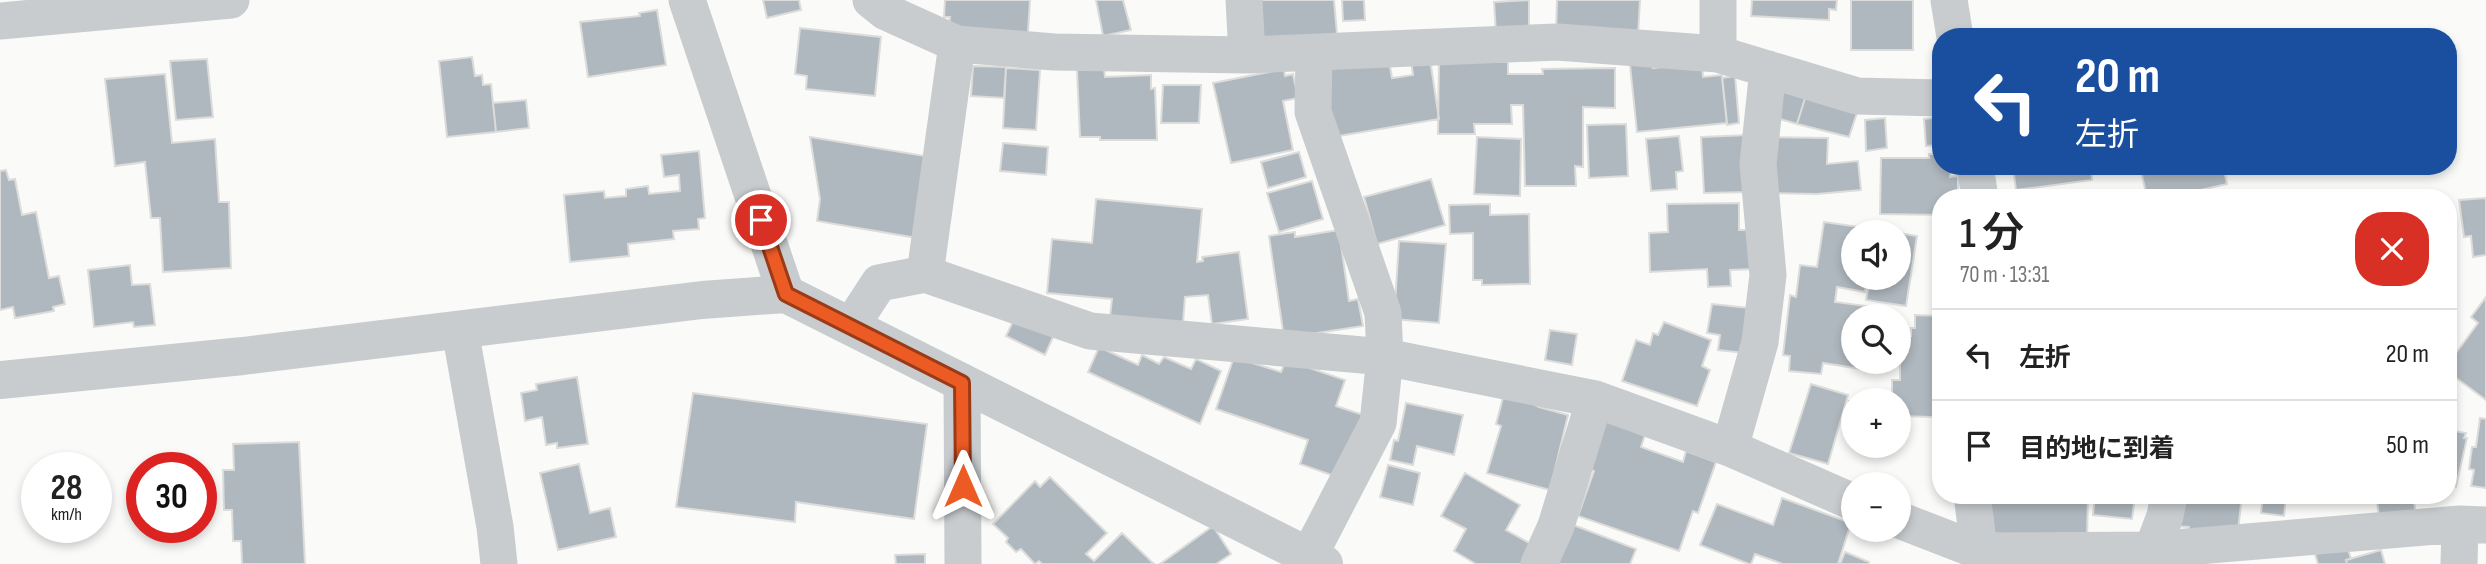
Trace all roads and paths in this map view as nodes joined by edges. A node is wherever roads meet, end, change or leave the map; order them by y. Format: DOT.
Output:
graph roads {
  1 [pos="231,0"];
  2 [pos="687,0"];
  3 [pos="871,0"];
  4 [pos="1244,0"];
  5 [pos="1718,0"];
  6 [pos="1949,0"];
  7 [pos="0,22"];
  8 [pos="1954,28"];
  9 [pos="957,44"];
  10 [pos="1314,53"];
  11 [pos="1718,54"];
  12 [pos="1247,55"];
  13 [pos="1768,69"];
  14 [pos="1932,98"];
  15 [pos="925,274"];
  16 [pos="786,294"];
  17 [pos="851,326"];
  18 [pos="460,330"];
  19 [pos="1385,357"];
  20 [pos="0,380"];
  21 [pos="962,383"];
  22 [pos="1595,399"];
  23 [pos="1730,448"];
  24 [pos="1841,497"];
  25 [pos="1973,504"];
  26 [pos="2167,504"];
  27 [pos="2473,524"];
  28 [pos="1911,525"];
  29 [pos="1980,557"];
  30 [pos="2149,557"];
  31 [pos="1317,560"];
  32 [pos="499,564"];
  33 [pos="963,564"];
  34 [pos="1539,564"];
  35 [pos="2459,564"];
  1 -- 7 [label="street"];
  2 -- 16 [label="street"];
  3 -- 9 [label="street"];
  4 -- 12 [label="street"];
  5 -- 11 [label="street"];
  6 -- 8 [label="street"];
  9 -- 12 [label="street"];
  9 -- 15 [label="street"];
  10 -- 11 [label="street"];
  10 -- 12 [label="street"];
  10 -- 19 [label="street"];
  11 -- 13 [label="street"];
  13 -- 14 [label="street"];
  13 -- 23 [label="street"];
  15 -- 17 [label="street"];
  15 -- 19 [label="street"];
  16 -- 17 [label="street"];
  16 -- 18 [label="street"];
  17 -- 21 [label="street"];
  18 -- 20 [label="street"];
  18 -- 32 [label="street"];
  19 -- 22 [label="street"];
  19 -- 31 [label="street"];
  21 -- 31 [label="street"];
  21 -- 33 [label="street"];
  22 -- 23 [label="street"];
  22 -- 34 [label="street"];
  23 -- 24 [label="street"];
  25 -- 29 [label="street"];
  26 -- 30 [label="street"];
  27 -- 30 [label="street"];
  27 -- 35 [label="street"];
  28 -- 29 [label="street"];
  29 -- 30 [label="street"];
}
